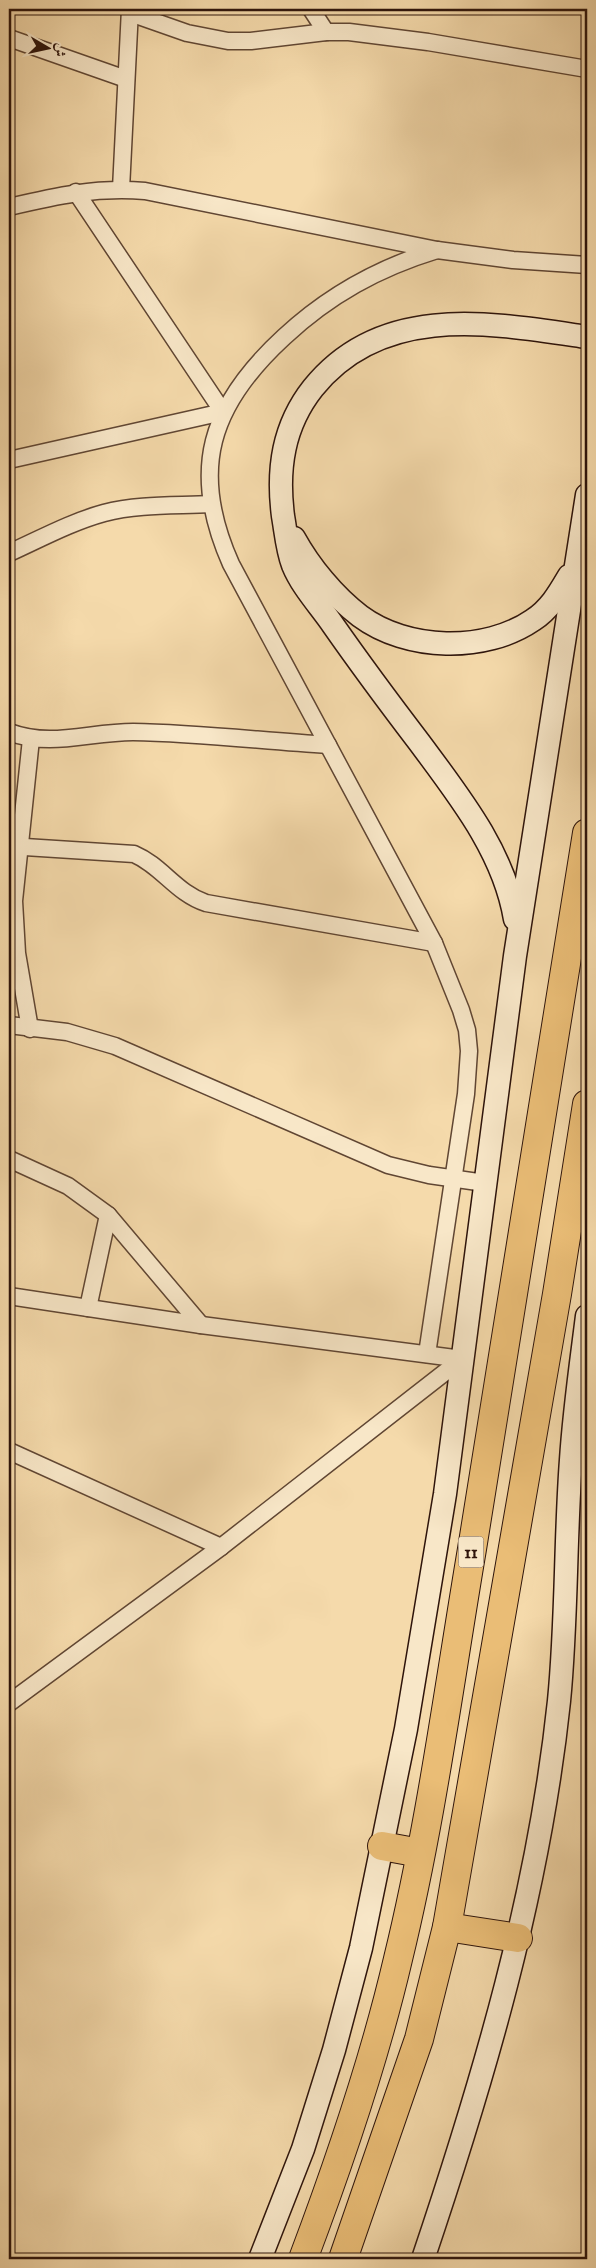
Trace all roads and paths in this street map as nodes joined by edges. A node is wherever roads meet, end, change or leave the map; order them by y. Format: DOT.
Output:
graph roads {
  1 [pos="311,9"];
  2 [pos="130,11"];
  3 [pos="326,32"];
  4 [pos="9,38"];
  5 [pos="587,69"];
  6 [pos="126,79"];
  7 [pos="121,189"];
  8 [pos="76,192"];
  9 [pos="9,207"];
  10 [pos="437,250"];
  11 [pos="587,265"];
  12 [pos="579,336"];
  13 [pos="223,412"];
  14 [pos="9,460"];
  15 [pos="587,495"];
  16 [pos="211,504"];
  17 [pos="283,517"];
  18 [pos="9,553"];
  19 [pos="575,565"];
  20 [pos="9,732"];
  21 [pos="31,739"];
  22 [pos="328,745"];
  23 [pos="587,833"];
  24 [pos="14,846"];
  25 [pos="434,943"];
  26 [pos="515,956"];
  27 [pos="9,1025"];
  28 [pos="30,1029"];
  29 [pos="587,1104"];
  30 [pos="9,1159"];
  31 [pos="453,1179"];
  32 [pos="484,1183"];
  33 [pos="587,1188"];
  34 [pos="108,1215"];
  35 [pos="516,1286"];
  36 [pos="557,1294"];
  37 [pos="9,1296"];
  38 [pos="88,1308"];
  39 [pos="587,1316"];
  40 [pos="202,1325"];
  41 [pos="427,1354"];
  42 [pos="462,1359"];
  43 [pos="9,1451"];
  44 [pos="221,1547"];
  45 [pos="9,1703"];
  46 [pos="382,1846"];
  47 [pos="420,1853"];
  48 [pos="447,1927"];
  49 [pos="518,1938"];
  50 [pos="260,2259"];
  51 [pos="303,2259"];
  52 [pos="343,2259"];
  53 [pos="423,2259"];
  1 -- 3 [label="street"];
  2 -- 3 [label="street"];
  2 -- 6 [label="street"];
  3 -- 5 [label="street"];
  4 -- 6 [label="street"];
  6 -- 7 [label="street"];
  7 -- 8 [label="street"];
  7 -- 10 [label="street"];
  8 -- 9 [label="street"];
  8 -- 13 [label="street"];
  10 -- 11 [label="street"];
  10 -- 13 [label="street"];
  12 -- 17 [label="main road"];
  13 -- 14 [label="street"];
  13 -- 16 [label="street"];
  15 -- 19 [label="main road"];
  16 -- 18 [label="street"];
  16 -- 22 [label="street"];
  17 -- 19 [label="main road"];
  17 -- 26 [label="main road"];
  19 -- 26 [label="main road"];
  20 -- 21 [label="street"];
  21 -- 22 [label="street"];
  21 -- 24 [label="street"];
  22 -- 25 [label="street"];
  23 -- 35 [label="highway, 11"];
  24 -- 25 [label="street"];
  24 -- 28 [label="street"];
  25 -- 31 [label="street"];
  26 -- 32 [label="main road"];
  27 -- 28 [label="street"];
  28 -- 31 [label="street"];
  29 -- 36 [label="highway, 11"];
  30 -- 34 [label="street"];
  31 -- 32 [label="street"];
  31 -- 41 [label="street"];
  32 -- 42 [label="main road"];
  33 -- 36 [label="highway"];
  34 -- 38 [label="street"];
  34 -- 40 [label="street"];
  35 -- 36 [label="highway"];
  35 -- 47 [label="highway, 11"];
  36 -- 48 [label="highway, 11"];
  37 -- 38 [label="street"];
  38 -- 40 [label="street"];
  39 -- 49 [label="main road"];
  40 -- 41 [label="street"];
  41 -- 42 [label="street"];
  42 -- 44 [label="street"];
  42 -- 46 [label="main road"];
  43 -- 44 [label="street"];
  44 -- 45 [label="street"];
  46 -- 47 [label="highway"];
  46 -- 50 [label="main road"];
  47 -- 51 [label="highway, 11"];
  48 -- 49 [label="highway"];
  48 -- 52 [label="highway, 11"];
  49 -- 53 [label="main road"];
}
